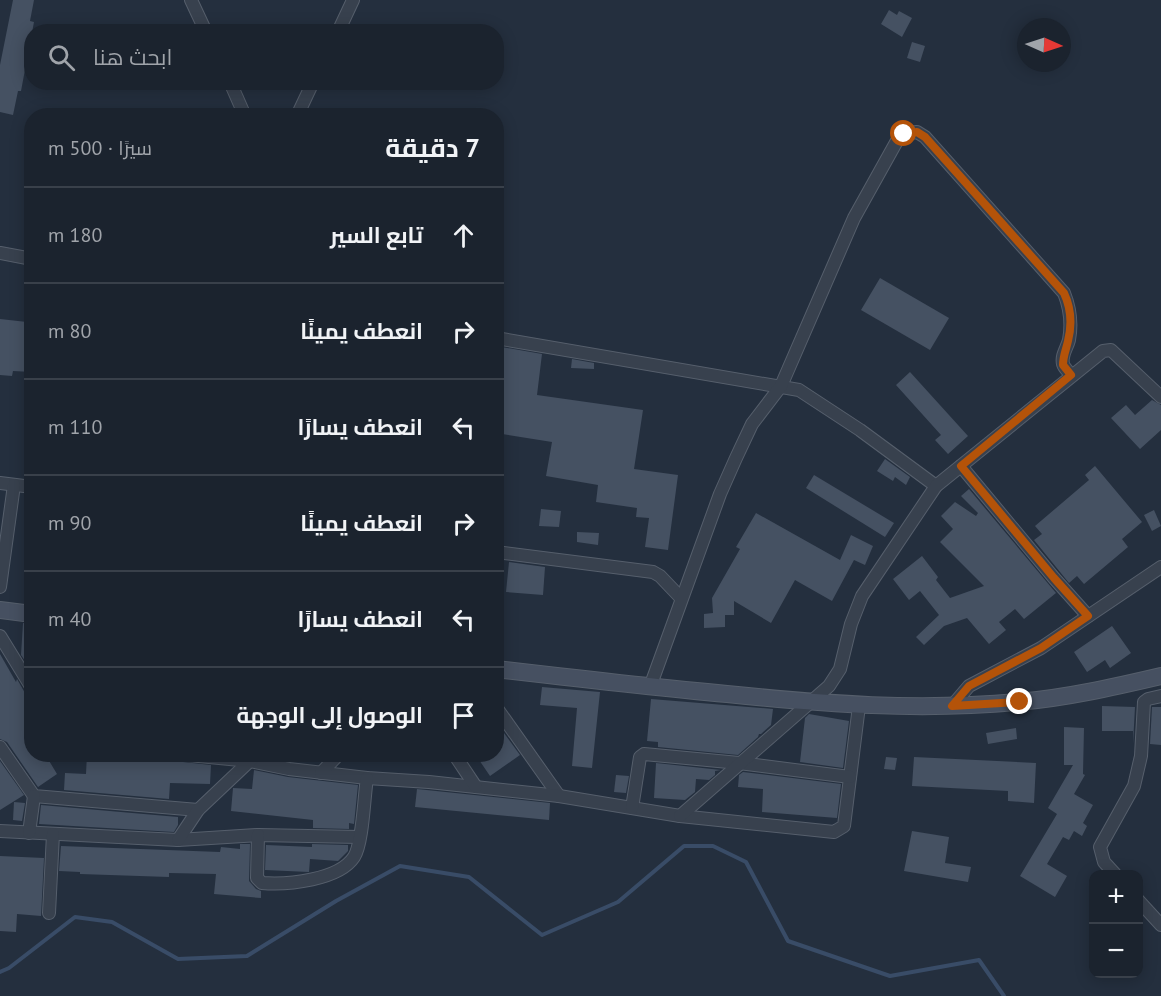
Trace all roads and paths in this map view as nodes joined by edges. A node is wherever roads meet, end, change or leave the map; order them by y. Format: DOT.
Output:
graph roads {
  1 [pos="191,0"];
  2 [pos="353,0"];
  3 [pos="202,24"];
  4 [pos="342,24"];
  5 [pos="234,90"];
  6 [pos="309,90"];
  7 [pos="241,108"];
  8 [pos="301,108"];
  9 [pos="0,253"];
  10 [pos="24,258"];
  11 [pos="504,339"];
  12 [pos="1071,375"];
  13 [pos="781,386"];
  14 [pos="1161,397"];
  15 [pos="961,466"];
  16 [pos="0,483"];
  17 [pos="14,485"];
  18 [pos="24,486"];
  19 [pos="936,486"];
  20 [pos="504,553"];
  21 [pos="1161,567"];
  22 [pos="0,587"];
  23 [pos="681,598"];
  24 [pos="0,610"];
  25 [pos="24,613"];
  26 [pos="1088,616"];
  27 [pos="0,636"];
  28 [pos="504,670"];
  29 [pos="24,674"];
  30 [pos="1161,676"];
  31 [pos="650,687"];
  32 [pos="1161,696"];
  33 [pos="811,702"];
  34 [pos="859,706"];
  35 [pos="952,706"];
  36 [pos="504,718"];
  37 [pos="0,747"];
  38 [pos="249,762"];
  39 [pos="271,762"];
  40 [pos="331,762"];
  41 [pos="459,762"];
  42 [pos="739,763"];
  43 [pos="321,773"];
  44 [pos="850,777"];
  45 [pos="366,778"];
  46 [pos="476,787"];
  47 [pos="34,796"];
  48 [pos="559,796"];
  49 [pos="632,808"];
  50 [pos="198,810"];
  51 [pos="680,816"];
  52 [pos="0,831"];
  53 [pos="29,832"];
  54 [pos="53,834"];
  55 [pos="258,835"];
  56 [pos="359,837"];
  57 [pos="178,840"];
  58 [pos="1111,870"];
  59 [pos="1143,905"];
  60 [pos="49,913"];
  61 [pos="1161,925"];
  1 -- 3 [label="street"];
  2 -- 4 [label="street"];
  5 -- 7 [label="street"];
  6 -- 8 [label="street"];
  9 -- 10 [label="street"];
  11 -- 13 [label="street"];
  12 -- 13 [label="street"];
  12 -- 14 [label="street"];
  12 -- 15 [label="street"];
  13 -- 19 [label="street"];
  13 -- 23 [label="street"];
  15 -- 19 [label="street"];
  15 -- 26 [label="street"];
  16 -- 17 [label="street"];
  17 -- 18 [label="street"];
  17 -- 22 [label="street"];
  19 -- 33 [label="street"];
  20 -- 23 [label="street"];
  21 -- 26 [label="street"];
  23 -- 31 [label="street"];
  24 -- 25 [label="main road"];
  26 -- 35 [label="street"];
  27 -- 29 [label="street"];
  28 -- 31 [label="main road"];
  30 -- 35 [label="main road"];
  31 -- 33 [label="main road"];
  32 -- 58 [label="street"];
  33 -- 34 [label="main road"];
  33 -- 42 [label="street"];
  34 -- 35 [label="main road"];
  34 -- 44 [label="street"];
  36 -- 48 [label="street"];
  37 -- 47 [label="street"];
  38 -- 50 [label="street"];
  39 -- 43 [label="street"];
  40 -- 43 [label="street"];
  41 -- 46 [label="street"];
  42 -- 44 [label="street"];
  42 -- 49 [label="street"];
  42 -- 51 [label="street"];
  43 -- 45 [label="street"];
  44 -- 51 [label="street"];
  45 -- 46 [label="street"];
  45 -- 56 [label="street"];
  46 -- 48 [label="street"];
  47 -- 50 [label="street"];
  47 -- 53 [label="street"];
  48 -- 49 [label="street"];
  49 -- 51 [label="street"];
  50 -- 57 [label="street"];
  52 -- 53 [label="street"];
  53 -- 54 [label="street"];
  54 -- 57 [label="street"];
  54 -- 60 [label="street"];
  55 -- 56 [label="street"];
  55 -- 56 [label="street"];
  55 -- 57 [label="street"];
  59 -- 61 [label="street"];
}
